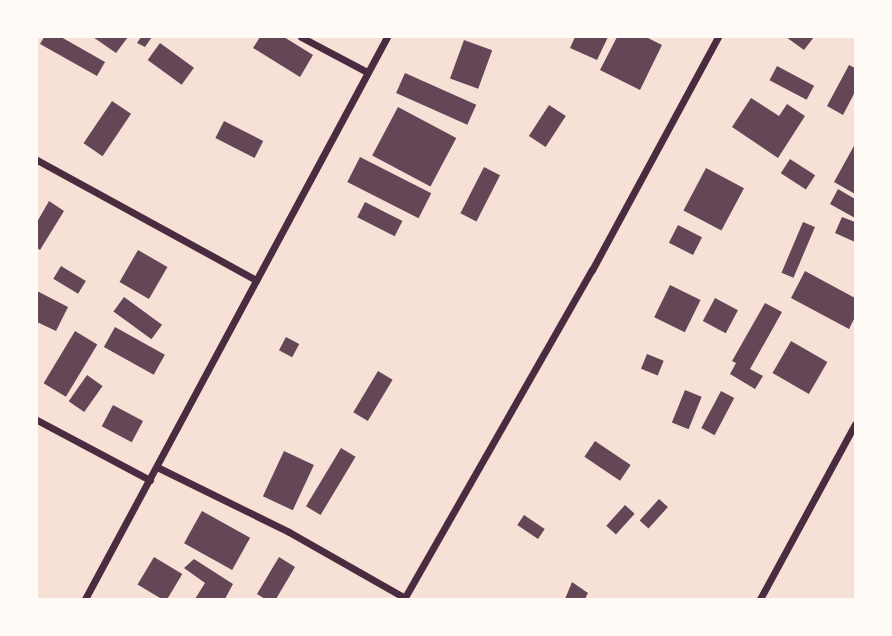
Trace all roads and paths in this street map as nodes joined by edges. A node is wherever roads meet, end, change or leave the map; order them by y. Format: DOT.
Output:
graph roads {
  1 [pos="301,37"];
  2 [pos="387,37"];
  3 [pos="718,37"];
  4 [pos="367,72"];
  5 [pos="37,160"];
  6 [pos="256,280"];
  7 [pos="37,420"];
  8 [pos="855,424"];
  9 [pos="157,467"];
  10 [pos="150,480"];
  11 [pos="404,598"];
  12 [pos="85,599"];
  13 [pos="760,599"];
  1 -- 4 [label="street"];
  2 -- 4 [label="street"];
  3 -- 11 [label="street"];
  4 -- 6 [label="street"];
  5 -- 6 [label="street"];
  6 -- 9 [label="street"];
  7 -- 10 [label="street"];
  8 -- 13 [label="street"];
  9 -- 10 [label="street"];
  9 -- 11 [label="street"];
  10 -- 12 [label="street"];
}
